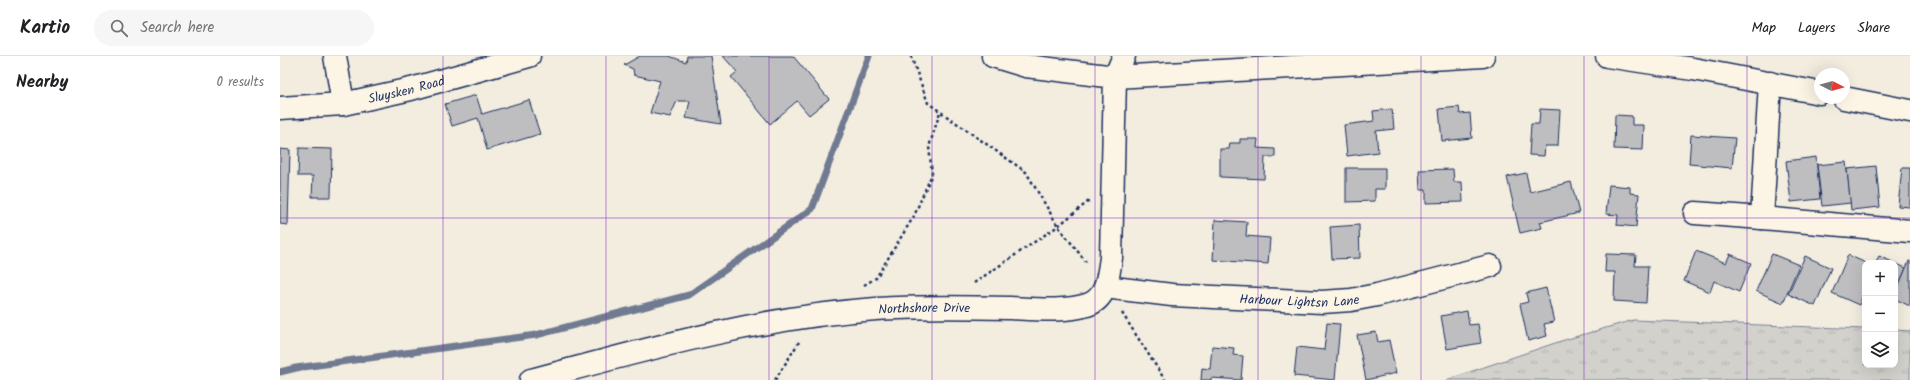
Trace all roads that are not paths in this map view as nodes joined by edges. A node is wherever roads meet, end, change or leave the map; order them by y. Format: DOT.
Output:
graph roads {
  1 [pos="334,56"];
  2 [pos="530,56"];
  3 [pos="993,56"];
  4 [pos="1124,56"];
  5 [pos="1483,56"];
  6 [pos="1607,56"];
  7 [pos="1348,60"];
  8 [pos="1694,63"];
  9 [pos="1115,77"];
  10 [pos="1770,83"];
  11 [pos="1814,92"];
  12 [pos="1850,99"];
  13 [pos="343,104"];
  14 [pos="280,108"];
  15 [pos="1910,111"];
  16 [pos="1695,213"];
  17 [pos="1762,218"];
  18 [pos="1910,231"];
  19 [pos="1490,266"];
  20 [pos="1105,287"];
  21 [pos="531,380"];
  1 -- 13 [label="street"];
  2 -- 13 [label="street, Sluysken Road"];
  3 -- 9 [label="street"];
  4 -- 9 [label="street"];
  5 -- 7 [label="street"];
  6 -- 8 [label="street"];
  7 -- 9 [label="street"];
  8 -- 10 [label="street"];
  9 -- 20 [label="street, Northshore Drive"];
  10 -- 11 [label="street"];
  10 -- 17 [label="street"];
  12 -- 15 [label="street"];
  13 -- 14 [label="street, Sluysken Road"];
  16 -- 17 [label="street"];
  17 -- 18 [label="street"];
  19 -- 20 [label="street, Harbour Lightsn Lane"];
  20 -- 21 [label="street, Northshore Drive"];
}
